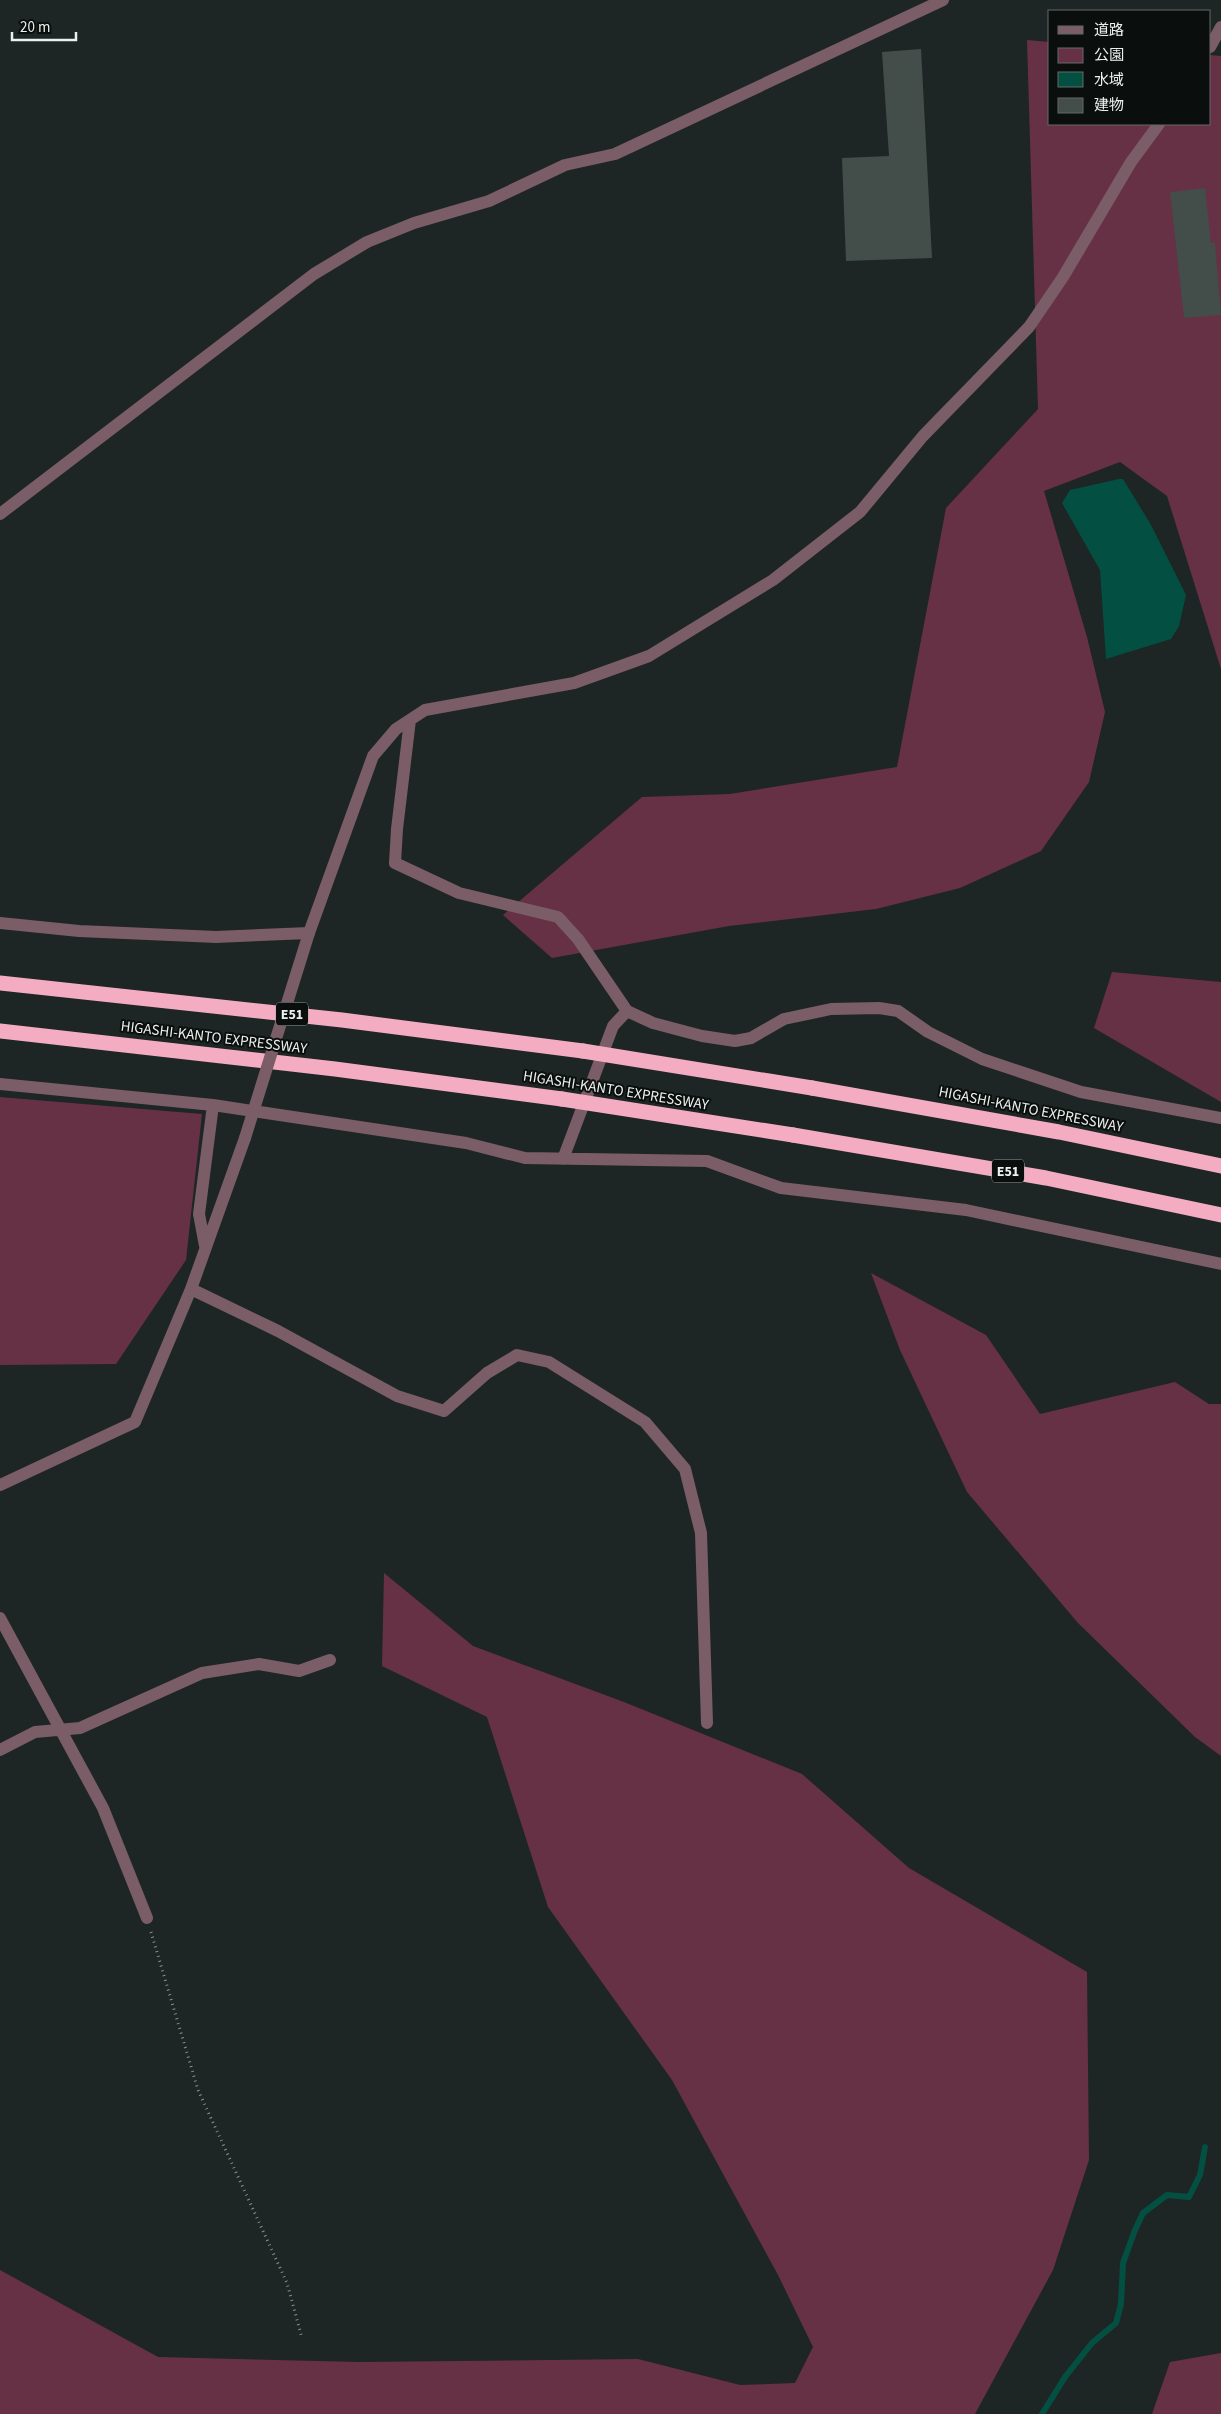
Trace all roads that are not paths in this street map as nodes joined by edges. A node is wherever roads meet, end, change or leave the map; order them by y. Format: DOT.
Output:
graph roads {
  1 [pos="943,0"];
  2 [pos="1221,27"];
  3 [pos="1211,45"];
  4 [pos="1158,125"];
  5 [pos="0,514"];
  6 [pos="410,720"];
  7 [pos="0,923"];
  8 [pos="309,933"];
  9 [pos="0,983"];
  10 [pos="627,1011"];
  11 [pos="0,1031"];
  12 [pos="0,1084"];
  13 [pos="212,1105"];
  14 [pos="1221,1118"];
  15 [pos="563,1159"];
  16 [pos="1221,1166"];
  17 [pos="1221,1215"];
  18 [pos="205,1248"];
  19 [pos="1221,1264"];
  20 [pos="191,1289"];
  21 [pos="0,1485"];
  22 [pos="0,1618"];
  23 [pos="330,1660"];
  24 [pos="707,1723"];
  25 [pos="60,1730"];
  26 [pos="0,1750"];
  27 [pos="147,1918"];
  1 -- 5 [label="street"];
  2 -- 3 [label="street"];
  4 -- 6 [label="street"];
  6 -- 8 [label="street"];
  6 -- 10 [label="street"];
  7 -- 8 [label="street"];
  8 -- 18 [label="street, bridge"];
  9 -- 16 [label="highway, HIGASHI-KANTO EXPRESSWAY / E51, bridge"];
  10 -- 14 [label="street"];
  10 -- 15 [label="street"];
  11 -- 17 [label="highway, HIGASHI-KANTO EXPRESSWAY / E51, bridge"];
  12 -- 13 [label="street"];
  13 -- 15 [label="street"];
  13 -- 18 [label="street"];
  15 -- 19 [label="street"];
  18 -- 20 [label="street"];
  20 -- 21 [label="street"];
  20 -- 24 [label="street"];
  22 -- 25 [label="street"];
  23 -- 25 [label="street"];
  25 -- 26 [label="street"];
  25 -- 27 [label="street"];
}
